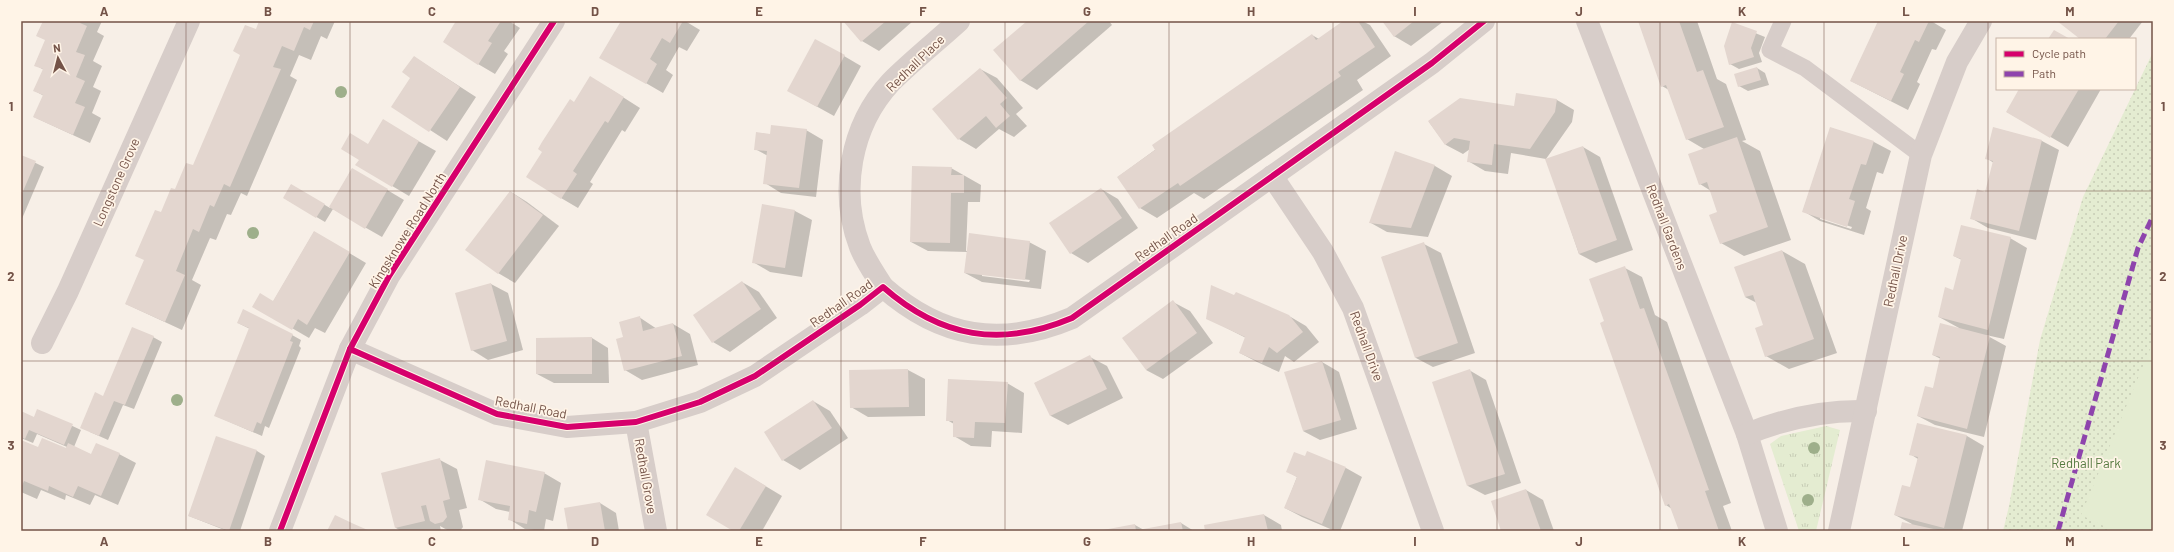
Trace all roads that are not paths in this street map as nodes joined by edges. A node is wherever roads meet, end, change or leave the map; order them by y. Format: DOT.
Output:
graph roads {
  1 [pos="189,21"];
  2 [pos="554,21"];
  3 [pos="959,21"];
  4 [pos="1484,21"];
  5 [pos="1587,21"];
  6 [pos="1783,21"];
  7 [pos="1981,21"];
  8 [pos="1921,155"];
  9 [pos="1272,176"];
  10 [pos="883,287"];
  11 [pos="42,343"];
  12 [pos="350,350"];
  13 [pos="1866,411"];
  14 [pos="636,422"];
  15 [pos="1747,434"];
  16 [pos="280,531"];
  17 [pos="656,531"];
  18 [pos="1433,531"];
  19 [pos="1777,531"];
  20 [pos="1839,531"];
  1 -- 11 [label="street, Longstone Grove"];
  2 -- 12 [label="street, Kingsknowe Road North"];
  3 -- 10 [label="street, Redhall Place"];
  4 -- 9 [label="street, Redhall Road"];
  5 -- 15 [label="street, Redhall Gardens"];
  6 -- 8 [label="lane"];
  7 -- 8 [label="street, Redhall Drive"];
  8 -- 13 [label="street, Redhall Drive"];
  9 -- 10 [label="street, Redhall Road"];
  9 -- 18 [label="street, Redhall Drive"];
  10 -- 14 [label="street, Redhall Road"];
  12 -- 14 [label="street, Redhall Road"];
  12 -- 16 [label="street, Kingsknowe Road North"];
  13 -- 15 [label="street"];
  13 -- 20 [label="street, Redhall Drive"];
  14 -- 17 [label="street, Redhall Grove"];
  15 -- 19 [label="street, Redhall Gardens"];
}
